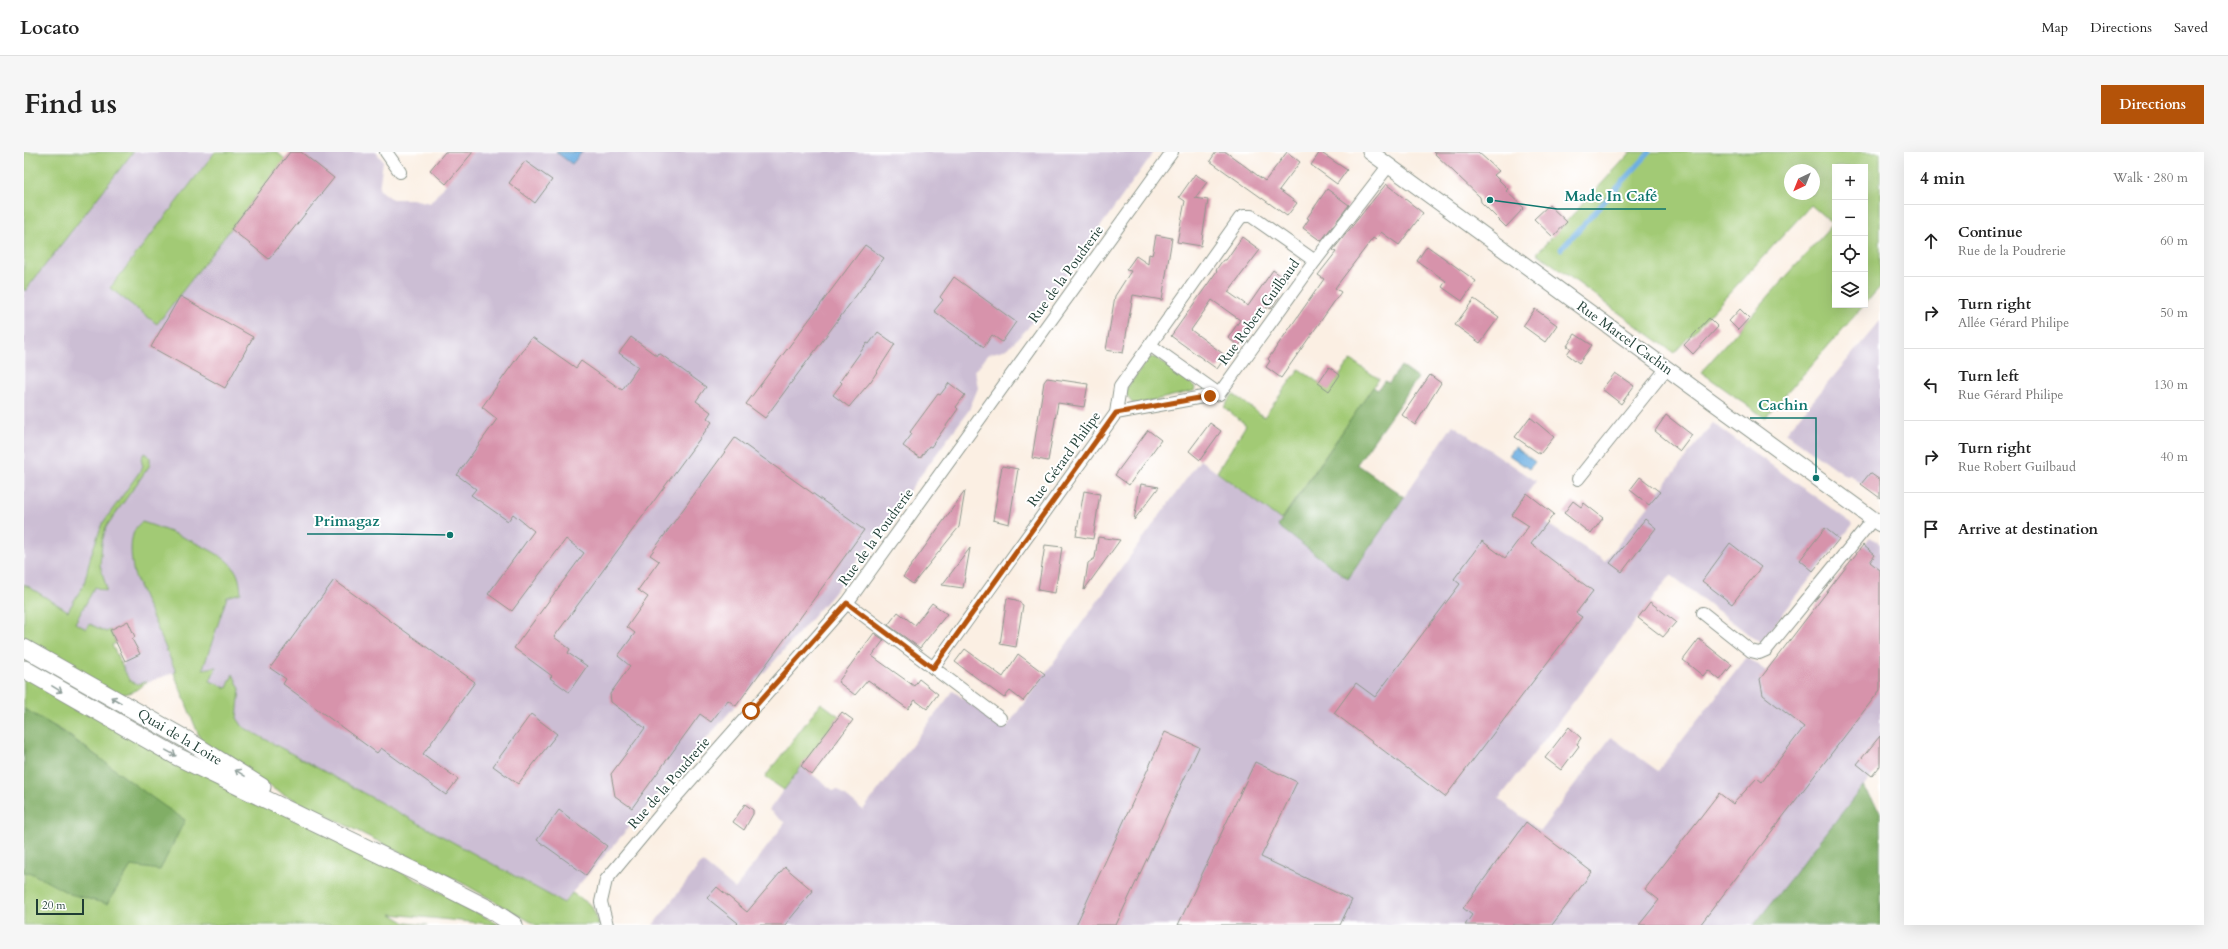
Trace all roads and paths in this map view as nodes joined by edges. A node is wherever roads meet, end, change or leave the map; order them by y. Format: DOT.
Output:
graph roads {
  1 [pos="386,152"];
  2 [pos="1172,152"];
  3 [pos="1370,152"];
  4 [pos="1389,165"];
  5 [pos="400,172"];
  6 [pos="1315,261"];
  7 [pos="1150,345"];
  8 [pos="1666,368"];
  9 [pos="1219,394"];
  10 [pos="1116,413"];
  11 [pos="1578,479"];
  12 [pos="1876,522"];
  13 [pos="847,603"];
  14 [pos="1703,613"];
  15 [pos="24,648"];
  16 [pos="933,668"];
  17 [pos="24,669"];
  18 [pos="1000,718"];
  19 [pos="332,831"];
  20 [pos="514,925"];
  21 [pos="607,925"];
  1 -- 5 [label="street"];
  2 -- 13 [label="street, Rue de la Poudrerie"];
  3 -- 4 [label="street, Rue Marcel Cachin"];
  4 -- 6 [label="street, Rue Robert Guilbaud"];
  4 -- 8 [label="street, Rue Marcel Cachin"];
  6 -- 7 [label="street, Rue Gérard Philipe"];
  6 -- 9 [label="street, Rue Robert Guilbaud"];
  7 -- 9 [label="street"];
  7 -- 10 [label="street, Rue Gérard Philipe"];
  8 -- 11 [label="street"];
  8 -- 12 [label="street, Rue Marcel Cachin"];
  9 -- 10 [label="street"];
  10 -- 16 [label="street, Rue Gérard Philipe"];
  12 -- 14 [label="street"];
  13 -- 16 [label="street"];
  13 -- 21 [label="street, Rue de la Poudrerie"];
  19 -- 15 [label="main road, Quai de la Loire, one-way"];
  16 -- 18 [label="street"];
  17 -- 19 [label="main road, Quai de la Loire, one-way"];
  19 -- 20 [label="main road, Quai de la Loire"];
}
